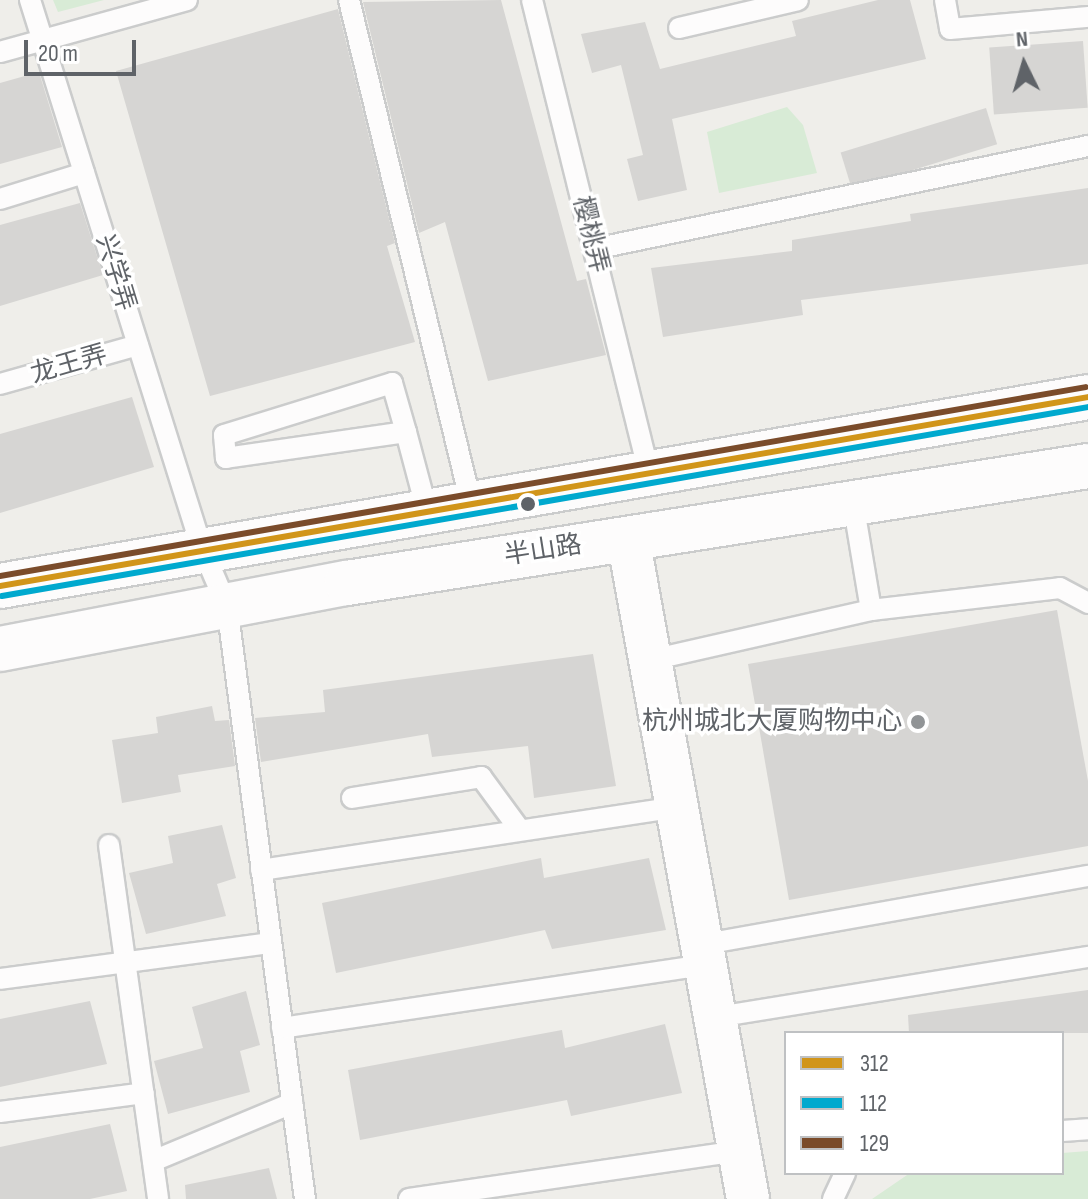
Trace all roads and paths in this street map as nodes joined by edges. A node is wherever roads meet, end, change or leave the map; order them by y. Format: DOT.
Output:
graph roads {
  1 [pos="30,0"];
  2 [pos="187,0"];
  3 [pos="349,0"];
  4 [pos="532,0"];
  5 [pos="798,0"];
  6 [pos="945,0"];
  7 [pos="1088,17"];
  8 [pos="679,28"];
  9 [pos="42,40"];
  10 [pos="0,52"];
  11 [pos="1088,146"];
  12 [pos="84,173"];
  13 [pos="0,199"];
  14 [pos="594,249"];
  15 [pos="138,345"];
  16 [pos="0,384"];
  17 [pos="1088,397"];
  18 [pos="406,432"];
  19 [pos="1088,466"];
  20 [pos="648,470"];
  21 [pos="470,499"];
  22 [pos="853,502"];
  23 [pos="426,507"];
  24 [pos="628,538"];
  25 [pos="201,546"];
  26 [pos="0,586"];
  27 [pos="1088,603"];
  28 [pos="227,606"];
  29 [pos="871,610"];
  30 [pos="0,649"];
  31 [pos="651,660"];
  32 [pos="352,798"];
  33 [pos="679,807"];
  34 [pos="520,830"];
  35 [pos="109,845"];
  36 [pos="261,870"];
  37 [pos="1088,876"];
  38 [pos="271,943"];
  39 [pos="706,954"];
  40 [pos="1088,957"];
  41 [pos="127,962"];
  42 [pos="0,979"];
  43 [pos="717,1017"];
  44 [pos="282,1028"];
  45 [pos="144,1093"];
  46 [pos="292,1103"];
  47 [pos="0,1112"];
  48 [pos="1088,1129"];
  49 [pos="1064,1131"];
  50 [pos="740,1151"];
  51 [pos="153,1161"];
  52 [pos="844,1175"];
  53 [pos="158,1199"];
  54 [pos="305,1199"];
  55 [pos="409,1199"];
  56 [pos="748,1199"];
  57 [pos="833,1199"];
  1 -- 9 [label="lane, 兴学弄"];
  2 -- 9 [label="lane"];
  3 -- 21 [label="lane"];
  4 -- 14 [label="lane, 樱桃弄"];
  5 -- 8 [label="lane"];
  6 -- 7 [label="lane"];
  9 -- 10 [label="lane"];
  9 -- 12 [label="lane, 兴学弄"];
  11 -- 14 [label="lane"];
  12 -- 13 [label="lane"];
  12 -- 15 [label="lane, 兴学弄"];
  14 -- 20 [label="lane, 樱桃弄"];
  15 -- 16 [label="lane, 龙王弄"];
  15 -- 25 [label="lane, 兴学弄"];
  17 -- 20 [label="main road"];
  18 -- 18 [label="lane"];
  18 -- 23 [label="lane"];
  19 -- 22 [label="main road, 半山路"];
  20 -- 21 [label="main road"];
  21 -- 23 [label="main road"];
  22 -- 24 [label="main road, 半山路"];
  22 -- 29 [label="lane"];
  23 -- 25 [label="main road"];
  24 -- 28 [label="main road, 半山路"];
  24 -- 31 [label="street"];
  25 -- 26 [label="main road"];
  25 -- 28 [label="lane, 兴学弄"];
  27 -- 29 [label="lane"];
  28 -- 30 [label="main road, 半山路"];
  28 -- 36 [label="lane, 兴学弄"];
  29 -- 31 [label="lane"];
  31 -- 33 [label="street"];
  32 -- 34 [label="lane"];
  33 -- 34 [label="lane"];
  33 -- 39 [label="street"];
  34 -- 36 [label="lane"];
  35 -- 41 [label="lane"];
  36 -- 38 [label="lane, 兴学弄"];
  37 -- 39 [label="lane"];
  38 -- 41 [label="lane"];
  38 -- 44 [label="lane, 兴学弄"];
  39 -- 43 [label="street"];
  39 -- 44 [label="lane"];
  40 -- 43 [label="lane"];
  41 -- 42 [label="lane"];
  41 -- 45 [label="lane"];
  43 -- 50 [label="street"];
  44 -- 46 [label="lane, 兴学弄"];
  45 -- 47 [label="lane"];
  45 -- 51 [label="lane"];
  46 -- 51 [label="lane"];
  46 -- 54 [label="lane, 兴学弄"];
  48 -- 49 [label="lane"];
  50 -- 55 [label="lane"];
  50 -- 56 [label="street"];
  51 -- 53 [label="lane"];
  52 -- 57 [label="lane"];
}
